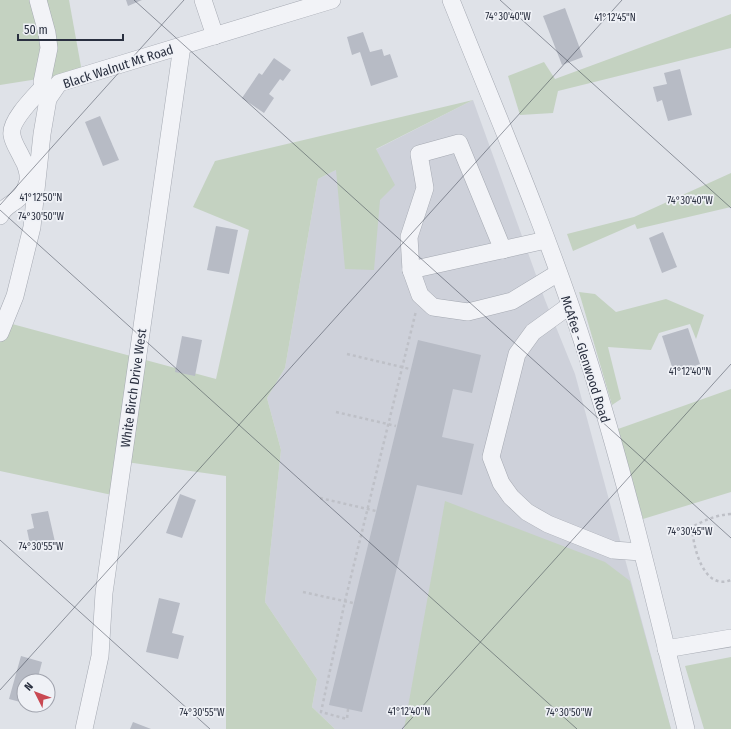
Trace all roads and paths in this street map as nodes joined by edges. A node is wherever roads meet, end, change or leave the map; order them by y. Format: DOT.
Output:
graph roads {
  1 [pos="38,0"];
  2 [pos="203,0"];
  3 [pos="332,0"];
  4 [pos="451,0"];
  5 [pos="215,36"];
  6 [pos="182,46"];
  7 [pos="49,89"];
  8 [pos="0,216"];
  9 [pos="546,240"];
  10 [pos="504,250"];
  11 [pos="411,270"];
  12 [pos="558,273"];
  13 [pos="420,295"];
  14 [pos="569,306"];
  15 [pos="0,333"];
  16 [pos="347,354"];
  17 [pos="403,367"];
  18 [pos="410,369"];
  19 [pos="336,412"];
  20 [pos="389,425"];
  21 [pos="396,426"];
  22 [pos="320,498"];
  23 [pos="368,509"];
  24 [pos="376,511"];
  25 [pos="731,514"];
  26 [pos="641,552"];
  27 [pos="731,580"];
  28 [pos="303,592"];
  29 [pos="345,601"];
  30 [pos="353,603"];
  31 [pos="731,638"];
  32 [pos="666,649"];
  33 [pos="348,709"];
  34 [pos="84,729"];
  35 [pos="686,729"];
  1 -- 7 [label="street"];
  2 -- 5 [label="street"];
  3 -- 5 [label="street, Black Walnut Mt Road"];
  4 -- 9 [label="street, McAfee - Glenwood Road"];
  5 -- 6 [label="street, Black Walnut Mt Road"];
  6 -- 7 [label="street, Black Walnut Mt Road"];
  6 -- 34 [label="street, White Birch Drive West"];
  7 -- 8 [label="street"];
  7 -- 15 [label="street, Black Walnut Mt Road"];
  9 -- 10 [label="street"];
  9 -- 12 [label="street, McAfee - Glenwood Road"];
  10 -- 11 [label="street"];
  10 -- 11 [label="street"];
  11 -- 13 [label="street"];
  12 -- 13 [label="street"];
  12 -- 14 [label="street, McAfee - Glenwood Road"];
  13 -- 17 [label="path"];
  14 -- 26 [label="street, McAfee - Glenwood Road"];
  14 -- 26 [label="street"];
  16 -- 17 [label="path"];
  17 -- 18 [label="path"];
  17 -- 20 [label="path"];
  19 -- 20 [label="path"];
  20 -- 21 [label="path"];
  20 -- 23 [label="path"];
  22 -- 23 [label="path"];
  23 -- 24 [label="path"];
  23 -- 29 [label="path"];
  25 -- 27 [label="path"];
  26 -- 32 [label="street, McAfee - Glenwood Road"];
  28 -- 29 [label="path"];
  29 -- 30 [label="path"];
  29 -- 33 [label="path"];
  31 -- 32 [label="street"];
  32 -- 35 [label="street, McAfee - Glenwood Road"];
}
